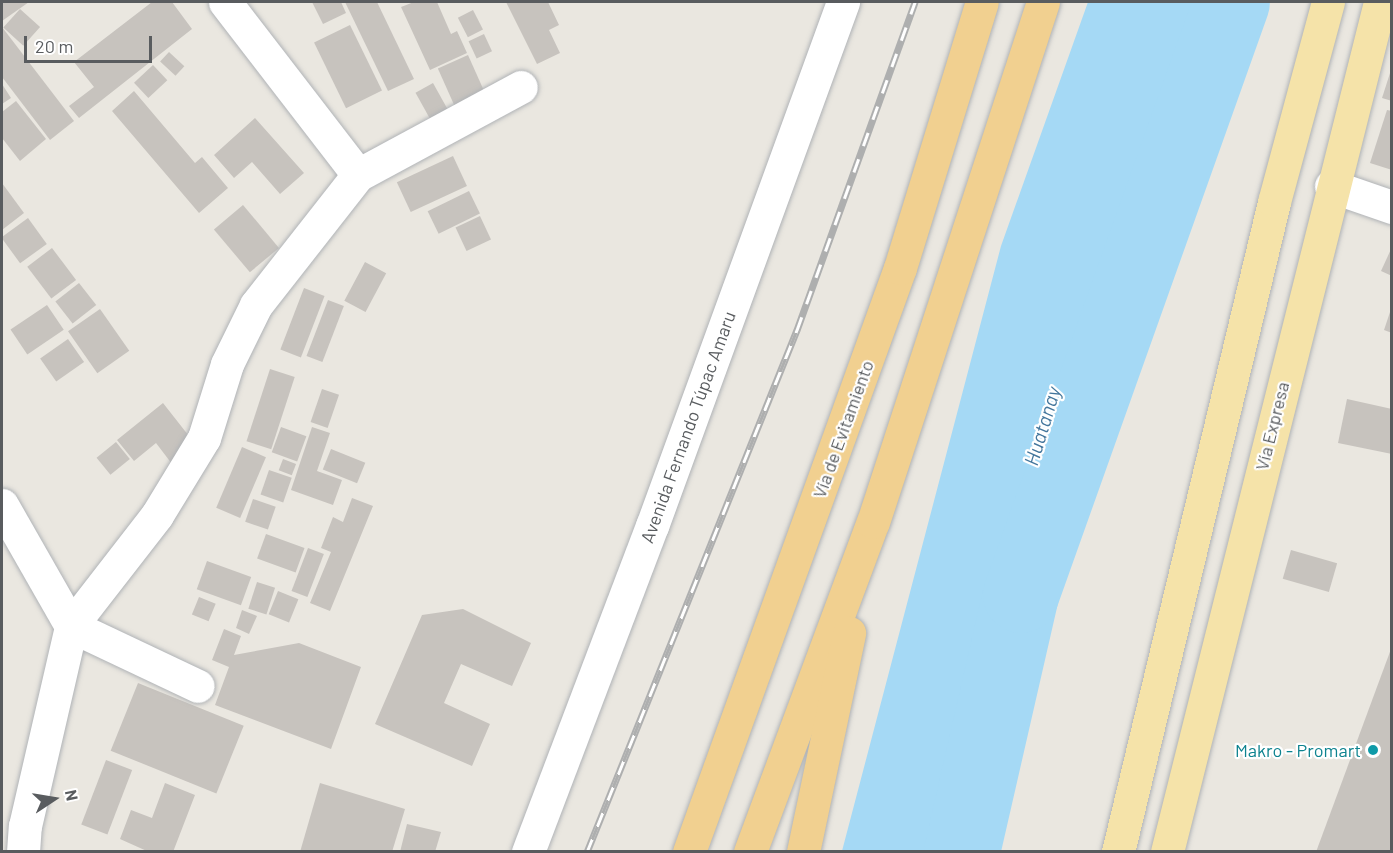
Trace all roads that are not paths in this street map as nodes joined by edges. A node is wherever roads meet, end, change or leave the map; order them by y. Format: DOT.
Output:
graph roads {
  1 [pos="225,2"];
  2 [pos="843,2"];
  3 [pos="982,2"];
  4 [pos="1043,2"];
  5 [pos="1328,2"];
  6 [pos="1380,2"];
  7 [pos="521,87"];
  8 [pos="358,175"];
  9 [pos="1331,186"];
  10 [pos="1392,207"];
  11 [pos="2,505"];
  12 [pos="873,522"];
  13 [pos="71,626"];
  14 [pos="198,686"];
  15 [pos="23,852"];
  16 [pos="528,852"];
  17 [pos="689,852"];
  18 [pos="750,852"];
  19 [pos="803,852"];
  20 [pos="1118,852"];
  21 [pos="1167,852"];
  1 -- 8 [label="street"];
  2 -- 16 [label="street, Avenida Fernando Túpac Amaru"];
  3 -- 17 [label="highway, Vía de Evitamiento"];
  4 -- 12 [label="highway"];
  5 -- 20 [label="main road"];
  6 -- 9 [label="main road, Vía Expresa"];
  7 -- 8 [label="street"];
  8 -- 13 [label="street"];
  9 -- 10 [label="street"];
  9 -- 21 [label="main road, Vía Expresa"];
  11 -- 13 [label="street"];
  12 -- 18 [label="highway"];
  12 -- 19 [label="highway"];
  13 -- 14 [label="street"];
  13 -- 15 [label="street"];
}
